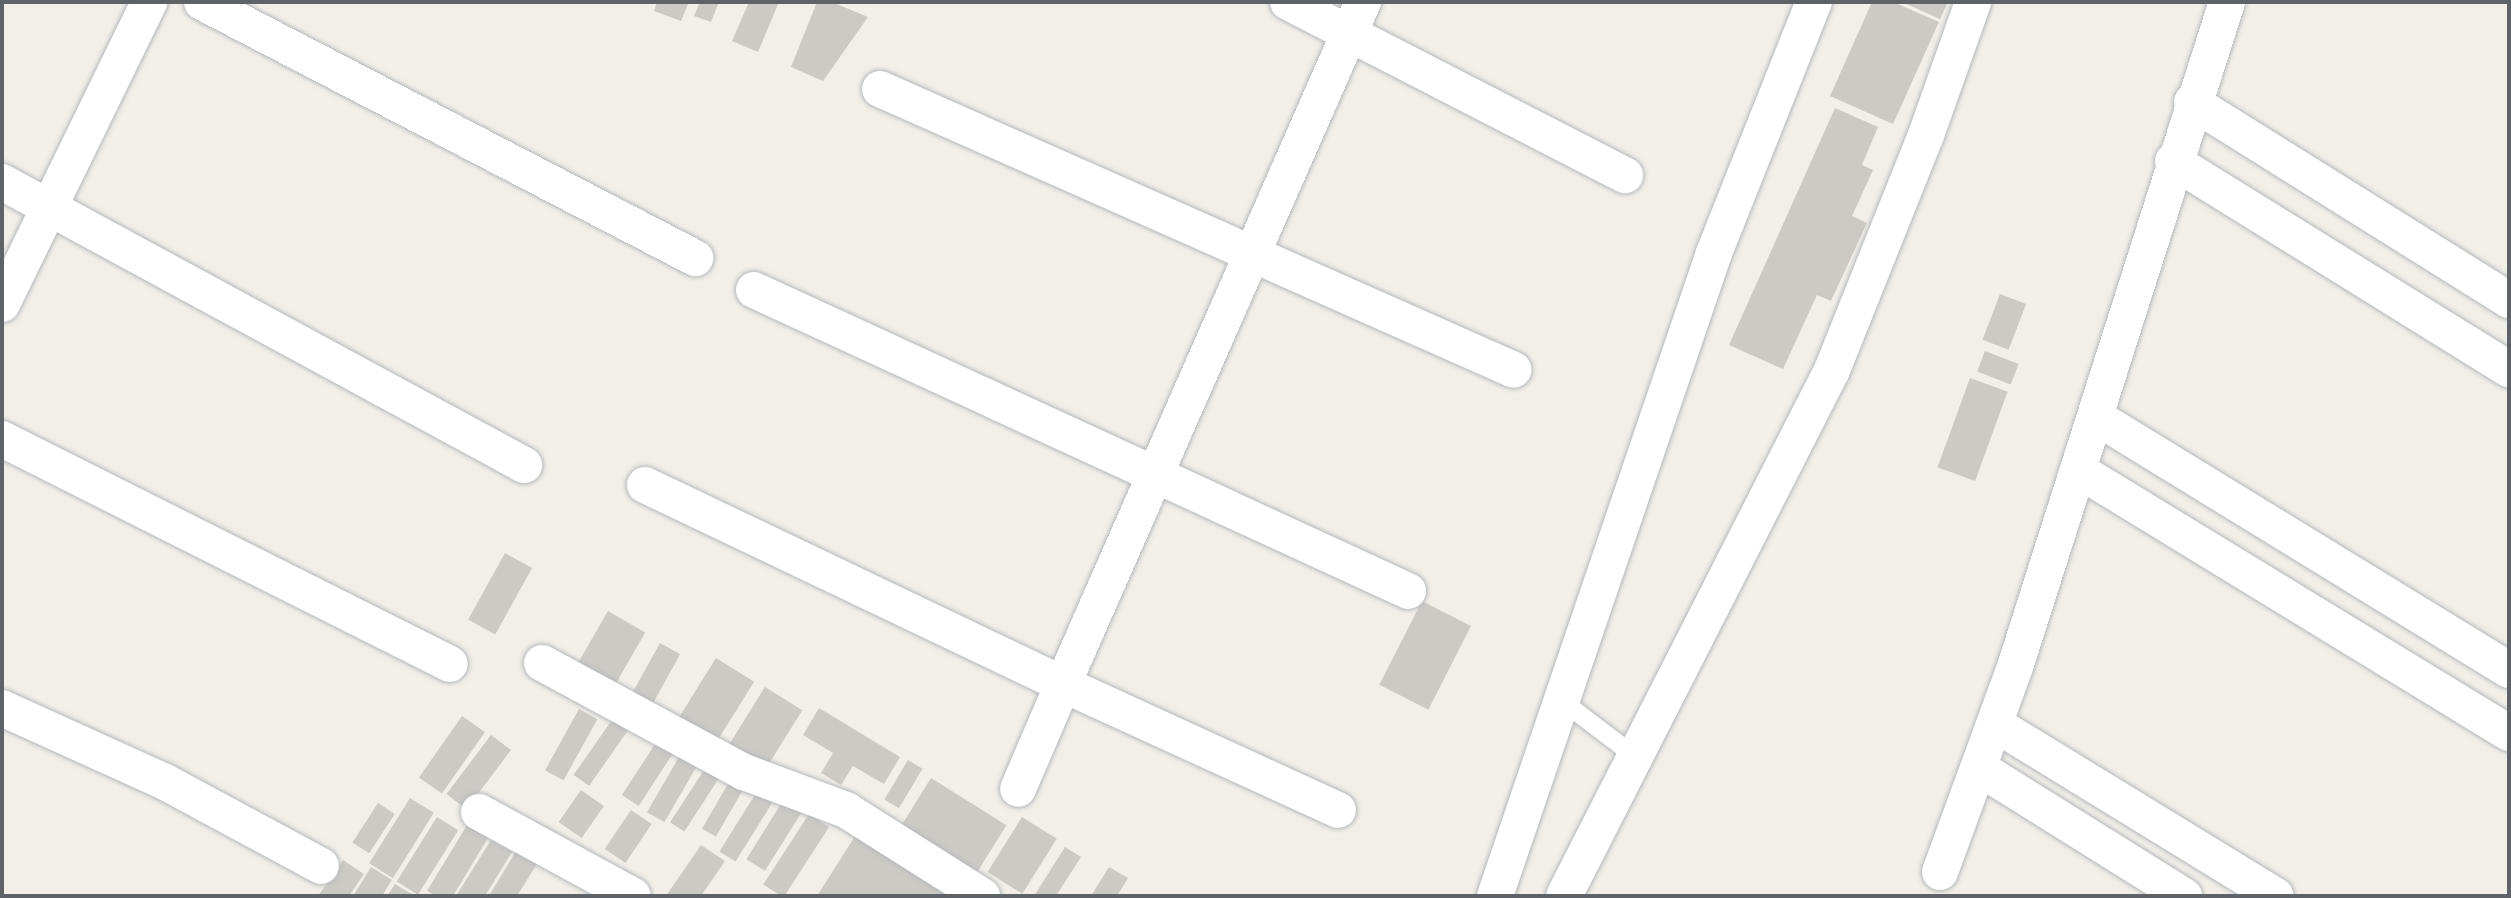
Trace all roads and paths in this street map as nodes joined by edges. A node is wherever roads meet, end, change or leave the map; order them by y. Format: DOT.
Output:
graph roads {
  1 [pos="149,2"];
  2 [pos="202,2"];
  3 [pos="1288,2"];
  4 [pos="1814,2"];
  5 [pos="1973,2"];
  6 [pos="2227,2"];
  7 [pos="1356,17"];
  8 [pos="880,89"];
  9 [pos="2192,102"];
  10 [pos="2173,161"];
  11 [pos="1625,175"];
  12 [pos="2,182"];
  13 [pos="51,207"];
  14 [pos="1252,254"];
  15 [pos="695,258"];
  16 [pos="754,290"];
  17 [pos="2509,300"];
  18 [pos="2,304"];
  19 [pos="2509,369"];
  20 [pos="1514,370"];
  21 [pos="2096,417"];
  22 [pos="2,439"];
  23 [pos="524,465"];
  24 [pos="2078,470"];
  25 [pos="1155,475"];
  26 [pos="645,485"];
  27 [pos="1408,591"];
  28 [pos="542,663"];
  29 [pos="450,664"];
  30 [pos="2509,670"];
  31 [pos="1063,684"];
  32 [pos="1561,700"];
  33 [pos="2,708"];
  34 [pos="1995,724"];
  35 [pos="2509,733"];
  36 [pos="1632,754"];
  37 [pos="1979,768"];
  38 [pos="1018,789"];
  39 [pos="1338,810"];
  40 [pos="479,812"];
  41 [pos="321,866"];
  42 [pos="1940,872"];
  43 [pos="633,896"];
  44 [pos="982,896"];
  45 [pos="1495,896"];
  46 [pos="1564,896"];
  47 [pos="2184,896"];
  48 [pos="2276,896"];
  1 -- 13 [label="street"];
  2 -- 15 [label="street"];
  3 -- 7 [label="street"];
  4 -- 32 [label="street"];
  5 -- 36 [label="street"];
  6 -- 9 [label="street"];
  7 -- 11 [label="street"];
  7 -- 14 [label="street"];
  8 -- 14 [label="street"];
  9 -- 10 [label="street"];
  9 -- 17 [label="street"];
  10 -- 19 [label="street"];
  10 -- 21 [label="street"];
  12 -- 13 [label="street"];
  13 -- 18 [label="street"];
  13 -- 23 [label="street"];
  14 -- 20 [label="street"];
  14 -- 25 [label="street"];
  16 -- 25 [label="street"];
  21 -- 24 [label="street"];
  21 -- 30 [label="street"];
  22 -- 29 [label="street"];
  24 -- 34 [label="street"];
  24 -- 35 [label="street"];
  25 -- 27 [label="street"];
  25 -- 31 [label="street"];
  26 -- 31 [label="street"];
  28 -- 44 [label="street"];
  31 -- 38 [label="street"];
  31 -- 39 [label="street"];
  32 -- 36 [label="lane"];
  32 -- 45 [label="street"];
  33 -- 41 [label="street"];
  34 -- 37 [label="street"];
  34 -- 48 [label="street"];
  36 -- 46 [label="street"];
  37 -- 42 [label="street"];
  37 -- 47 [label="street"];
  40 -- 43 [label="street"];
}
